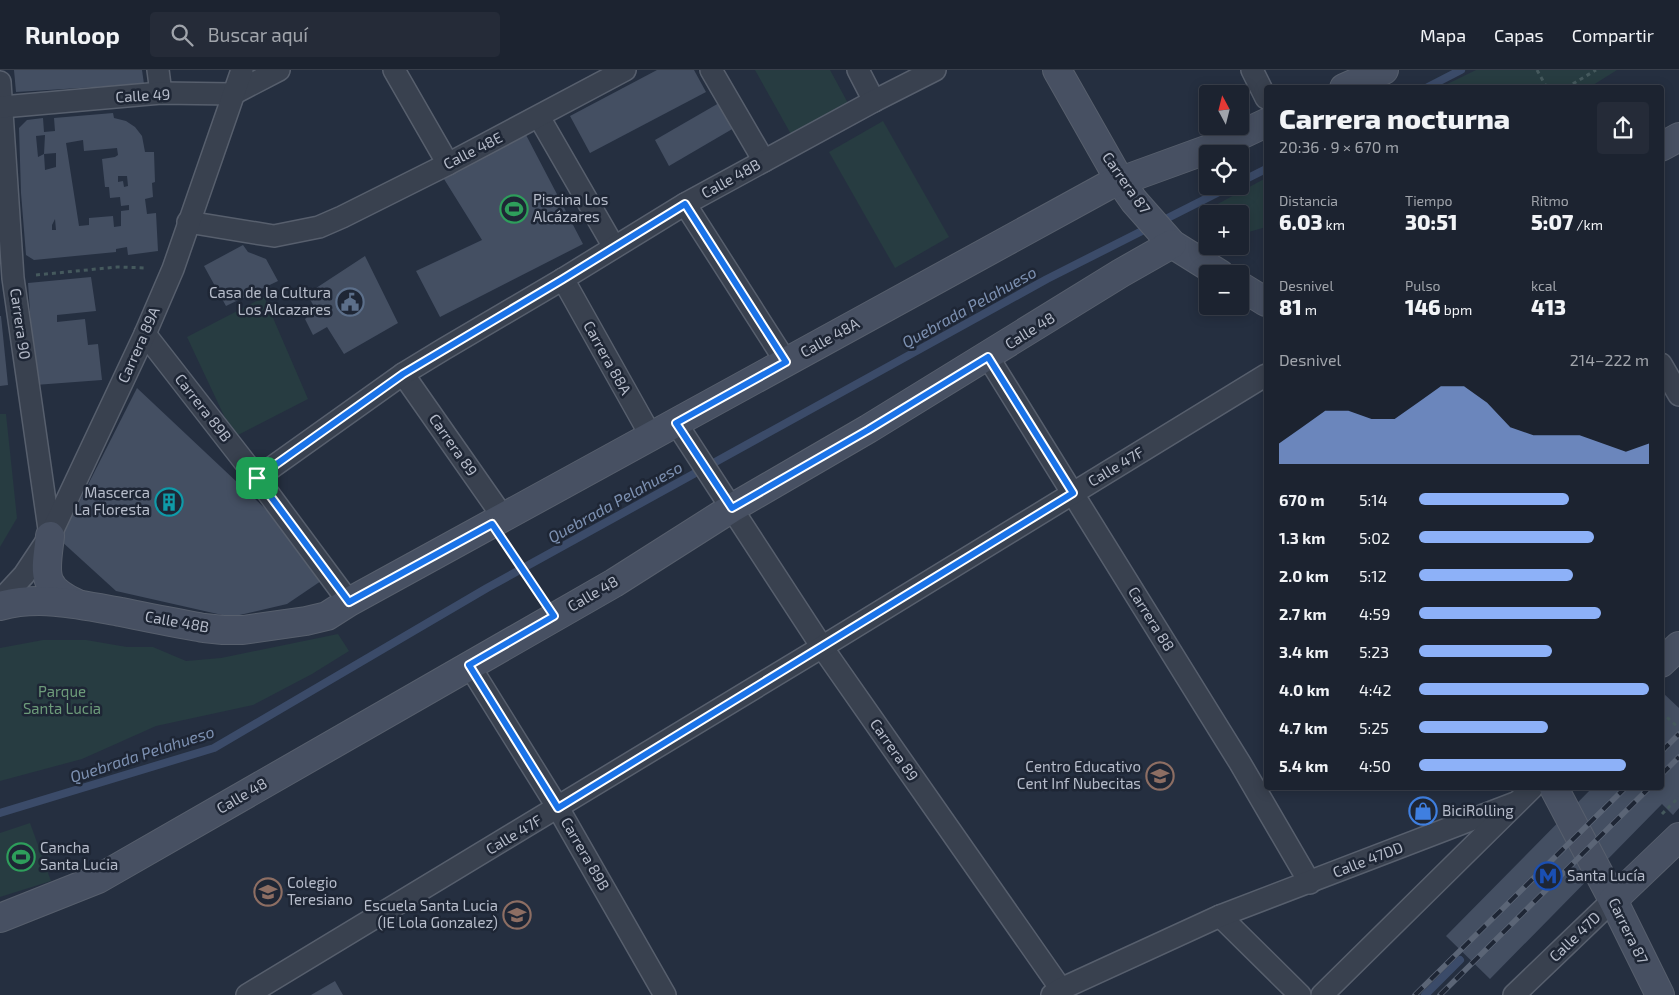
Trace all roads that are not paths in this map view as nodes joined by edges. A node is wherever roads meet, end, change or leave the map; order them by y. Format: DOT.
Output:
graph roads {
  1 [pos="158,70"];
  2 [pos="242,70"];
  3 [pos="279,70"];
  4 [pos="394,70"];
  5 [pos="625,70"];
  6 [pos="711,70"];
  7 [pos="858,70"];
  8 [pos="935,70"];
  9 [pos="1057,70"];
  10 [pos="1252,70"];
  11 [pos="1384,70"];
  12 [pos="0,82"];
  13 [pos="1351,85"];
  14 [pos="160,94"];
  15 [pos="233,94"];
  16 [pos="1264,94"];
  17 [pos="874,101"];
  18 [pos="2,107"];
  19 [pos="539,117"];
  20 [pos="1264,124"];
  21 [pos="1679,137"];
  22 [pos="1664,145"];
  23 [pos="764,161"];
  24 [pos="448,164"];
  25 [pos="1127,191"];
  26 [pos="685,204"];
  27 [pos="188,222"];
  28 [pos="5,233"];
  29 [pos="1167,238"];
  30 [pos="614,247"];
  31 [pos="1207,265"];
  32 [pos="563,279"];
  33 [pos="1249,292"];
  34 [pos="1264,301"];
  35 [pos="145,334"];
  36 [pos="988,357"];
  37 [pos="786,362"];
  38 [pos="1664,369"];
  39 [pos="403,374"];
  40 [pos="1264,376"];
  41 [pos="1679,394"];
  42 [pos="680,431"];
  43 [pos="652,436"];
  44 [pos="257,478"];
  45 [pos="1073,493"];
  46 [pos="727,501"];
  47 [pos="497,520"];
  48 [pos="50,536"];
  49 [pos="0,601"];
  50 [pos="349,602"];
  51 [pos="80,604"];
  52 [pos="0,606"];
  53 [pos="1679,646"];
  54 [pos="822,647"];
  55 [pos="1664,660"];
  56 [pos="469,665"];
  57 [pos="1530,790"];
  58 [pos="1555,790"];
  59 [pos="1515,803"];
  60 [pos="558,808"];
  61 [pos="1679,838"];
  62 [pos="1310,883"];
  63 [pos="1613,900"];
  64 [pos="1220,916"];
  65 [pos="0,918"];
  66 [pos="1056,992"];
  67 [pos="247,995"];
  68 [pos="665,995"];
  69 [pos="1300,995"];
  70 [pos="1322,995"];
  71 [pos="1514,995"];
  72 [pos="1660,995"];
  1 -- 14 [label="street"];
  2 -- 15 [label="street, Carrera 89A"];
  3 -- 15 [label="street, Calle 49"];
  4 -- 24 [label="street"];
  5 -- 19 [label="street, Calle 48E"];
  6 -- 23 [label="street"];
  7 -- 17 [label="street"];
  8 -- 17 [label="street, Calle 48B"];
  9 -- 25 [label="street, Carrera 87"];
  10 -- 16 [label="street"];
  11 -- 13 [label="street"];
  12 -- 18 [label="street, Carrera 90"];
  14 -- 15 [label="street, Calle 49"];
  14 -- 18 [label="street, Calle 49"];
  15 -- 27 [label="street, Carrera 89A"];
  17 -- 23 [label="street, Calle 48B"];
  18 -- 28 [label="street, Carrera 90"];
  19 -- 24 [label="street, Calle 48E"];
  19 -- 30 [label="street"];
  20 -- 25 [label="street, Calle 48A"];
  21 -- 22 [label="street"];
  23 -- 26 [label="street, Calle 48B"];
  24 -- 27 [label="street, Calle 48E"];
  25 -- 29 [label="street, Carrera 87"];
  25 -- 37 [label="street, Calle 48A"];
  26 -- 30 [label="street, Calle 48B"];
  26 -- 37 [label="street"];
  27 -- 35 [label="street, Carrera 89A"];
  28 -- 48 [label="street, Carrera 90"];
  29 -- 31 [label="street, Carrera 87"];
  29 -- 36 [label="street, Calle 48"];
  30 -- 32 [label="street, Calle 48B"];
  32 -- 39 [label="street, Calle 48B"];
  32 -- 43 [label="street, Carrera 88A"];
  33 -- 34 [label="street"];
  35 -- 44 [label="street, Carrera 89B"];
  35 -- 48 [label="street, Carrera 89A"];
  36 -- 45 [label="street, Carrera 88"];
  36 -- 46 [label="street, Calle 48"];
  37 -- 42 [label="street, Calle 48A"];
  38 -- 41 [label="street"];
  39 -- 44 [label="street, Calle 48B"];
  39 -- 47 [label="street, Carrera 89"];
  40 -- 45 [label="street, Calle 47F"];
  42 -- 43 [label="street, Calle 48A"];
  42 -- 46 [label="street, Carrera 89"];
  43 -- 47 [label="street, Calle 48A"];
  44 -- 50 [label="street, Carrera 89B"];
  45 -- 54 [label="street, Calle 47F"];
  45 -- 62 [label="street, Carrera 88"];
  46 -- 54 [label="street, Carrera 89"];
  46 -- 56 [label="street, Calle 48"];
  47 -- 50 [label="street, Calle 48A"];
  48 -- 49 [label="street, Carrera 89A"];
  48 -- 51 [label="street"];
  50 -- 51 [label="street, Calle 48B"];
  51 -- 52 [label="street, Calle 48B"];
  53 -- 55 [label="street"];
  54 -- 60 [label="street, Calle 47F"];
  54 -- 66 [label="street, Carrera 89"];
  56 -- 60 [label="street, Carrera 89B"];
  56 -- 65 [label="street, Calle 48"];
  57 -- 59 [label="street, Calle 47DD"];
  58 -- 63 [label="street, Carrera 87"];
  59 -- 62 [label="street, Calle 47DD"];
  59 -- 70 [label="street, Calle 47DD"];
  60 -- 67 [label="street, Calle 47F"];
  60 -- 68 [label="street, Carrera 89B"];
  61 -- 63 [label="street, Calle 47D"];
  62 -- 64 [label="street, Calle 47DD"];
  63 -- 71 [label="street, Calle 47D"];
  63 -- 72 [label="street, Carrera 87"];
  64 -- 66 [label="street, Calle 47DD"];
  64 -- 69 [label="street"];
}
